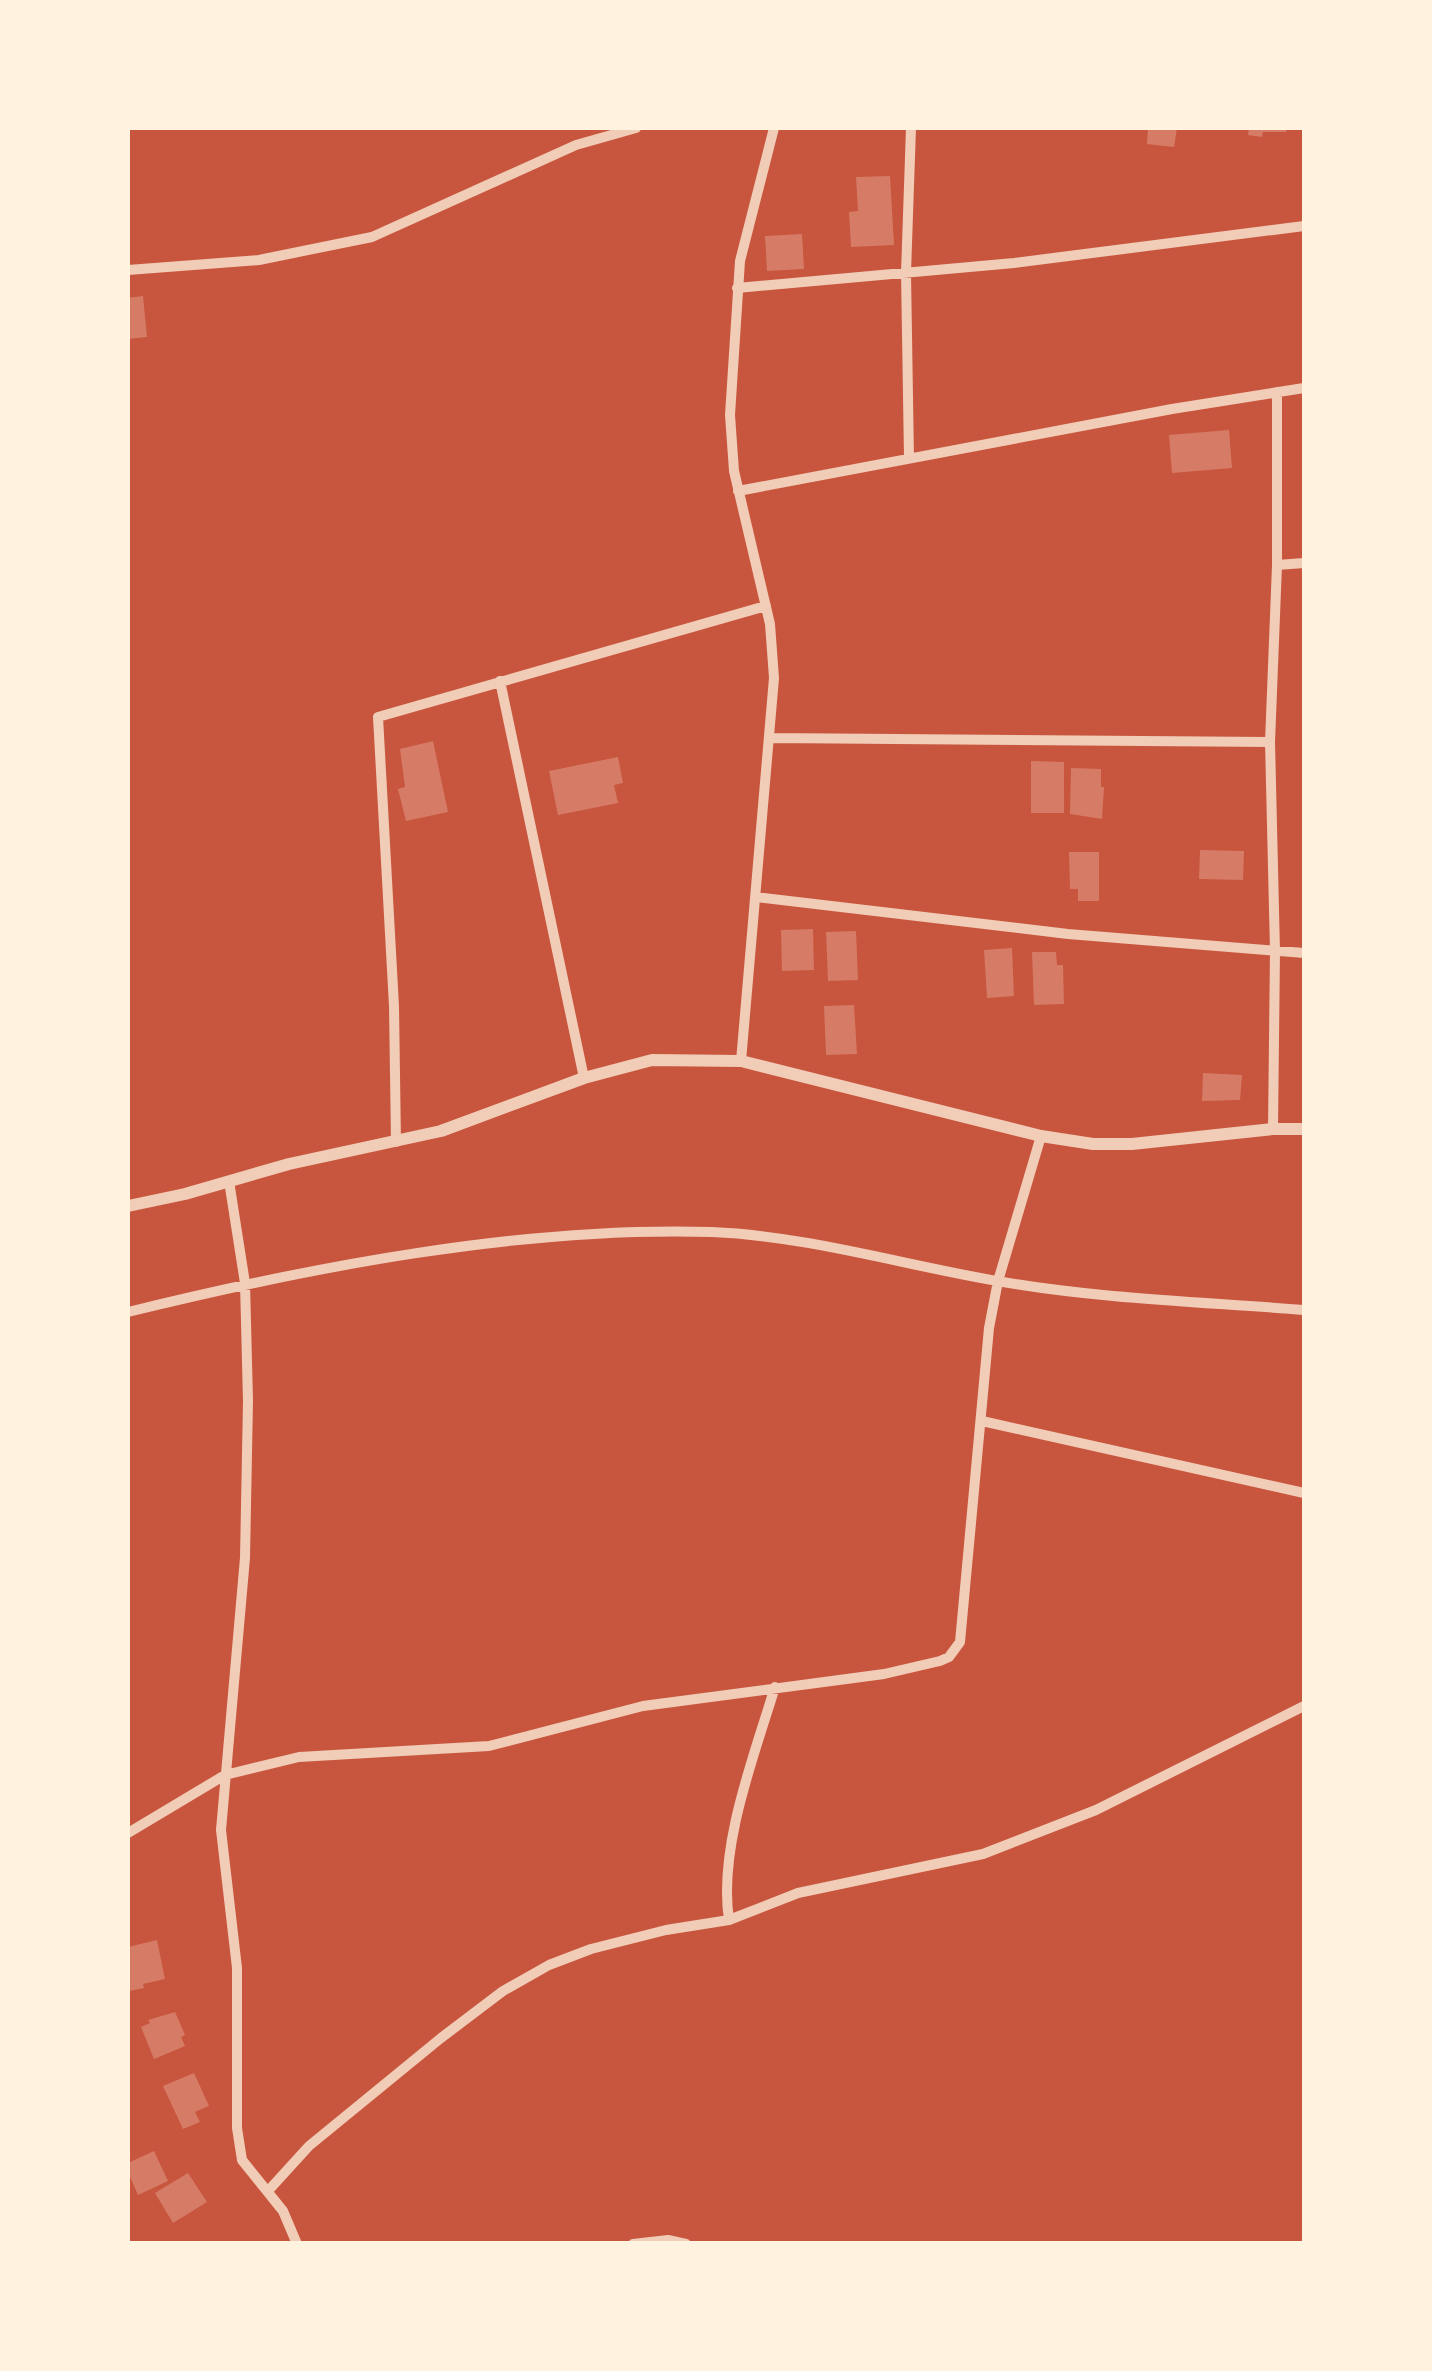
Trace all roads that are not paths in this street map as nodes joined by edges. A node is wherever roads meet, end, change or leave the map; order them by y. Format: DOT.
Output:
graph roads {
  1 [pos="623,128"];
  2 [pos="636,128"];
  3 [pos="774,128"];
  4 [pos="911,128"];
  5 [pos="1304,226"];
  6 [pos="128,270"];
  7 [pos="906,274"];
  8 [pos="738,288"];
  9 [pos="1304,388"];
  10 [pos="1278,392"];
  11 [pos="909,458"];
  12 [pos="738,491"];
  13 [pos="1304,563"];
  14 [pos="1277,565"];
  15 [pos="766,606"];
  16 [pos="500,681"];
  17 [pos="772,738"];
  18 [pos="1270,742"];
  19 [pos="756,897"];
  20 [pos="1276,951"];
  21 [pos="1304,953"];
  22 [pos="742,1062"];
  23 [pos="584,1078"];
  24 [pos="1273,1129"];
  25 [pos="1304,1129"];
  26 [pos="1041,1136"];
  27 [pos="396,1142"];
  28 [pos="229,1181"];
  29 [pos="128,1206"];
  30 [pos="998,1281"];
  31 [pos="245,1283"];
  32 [pos="1304,1310"];
  33 [pos="128,1312"];
  34 [pos="982,1422"];
  35 [pos="1304,1493"];
  36 [pos="775,1687"];
  37 [pos="1304,1706"];
  38 [pos="225,1775"];
  39 [pos="128,1833"];
  40 [pos="729,1920"];
  41 [pos="268,2191"];
  42 [pos="297,2244"];
  43 [pos="633,2244"];
  44 [pos="686,2244"];
  1 -- 2 [label="street"];
  1 -- 6 [label="street"];
  3 -- 8 [label="street"];
  4 -- 7 [label="street"];
  5 -- 7 [label="street"];
  7 -- 8 [label="street"];
  7 -- 11 [label="street"];
  8 -- 12 [label="street"];
  9 -- 10 [label="street"];
  10 -- 11 [label="street"];
  10 -- 14 [label="street"];
  11 -- 12 [label="street"];
  12 -- 15 [label="street"];
  13 -- 14 [label="street"];
  14 -- 18 [label="street"];
  15 -- 16 [label="street"];
  15 -- 17 [label="street"];
  16 -- 23 [label="street"];
  16 -- 27 [label="street"];
  17 -- 18 [label="street"];
  17 -- 19 [label="street"];
  18 -- 20 [label="street"];
  19 -- 20 [label="street"];
  19 -- 22 [label="street"];
  20 -- 21 [label="street"];
  20 -- 24 [label="street"];
  22 -- 23 [label="street"];
  22 -- 26 [label="street"];
  23 -- 27 [label="street"];
  24 -- 25 [label="street"];
  24 -- 26 [label="street"];
  26 -- 30 [label="street"];
  27 -- 28 [label="street"];
  28 -- 29 [label="street"];
  28 -- 31 [label="street"];
  30 -- 31 [label="street"];
  30 -- 32 [label="street"];
  30 -- 34 [label="street"];
  31 -- 33 [label="street"];
  31 -- 38 [label="street"];
  34 -- 35 [label="street"];
  34 -- 36 [label="street"];
  36 -- 38 [label="street"];
  36 -- 40 [label="street"];
  37 -- 40 [label="street"];
  38 -- 39 [label="street"];
  38 -- 41 [label="street"];
  40 -- 41 [label="street"];
  41 -- 42 [label="street"];
  43 -- 44 [label="street"];
}
